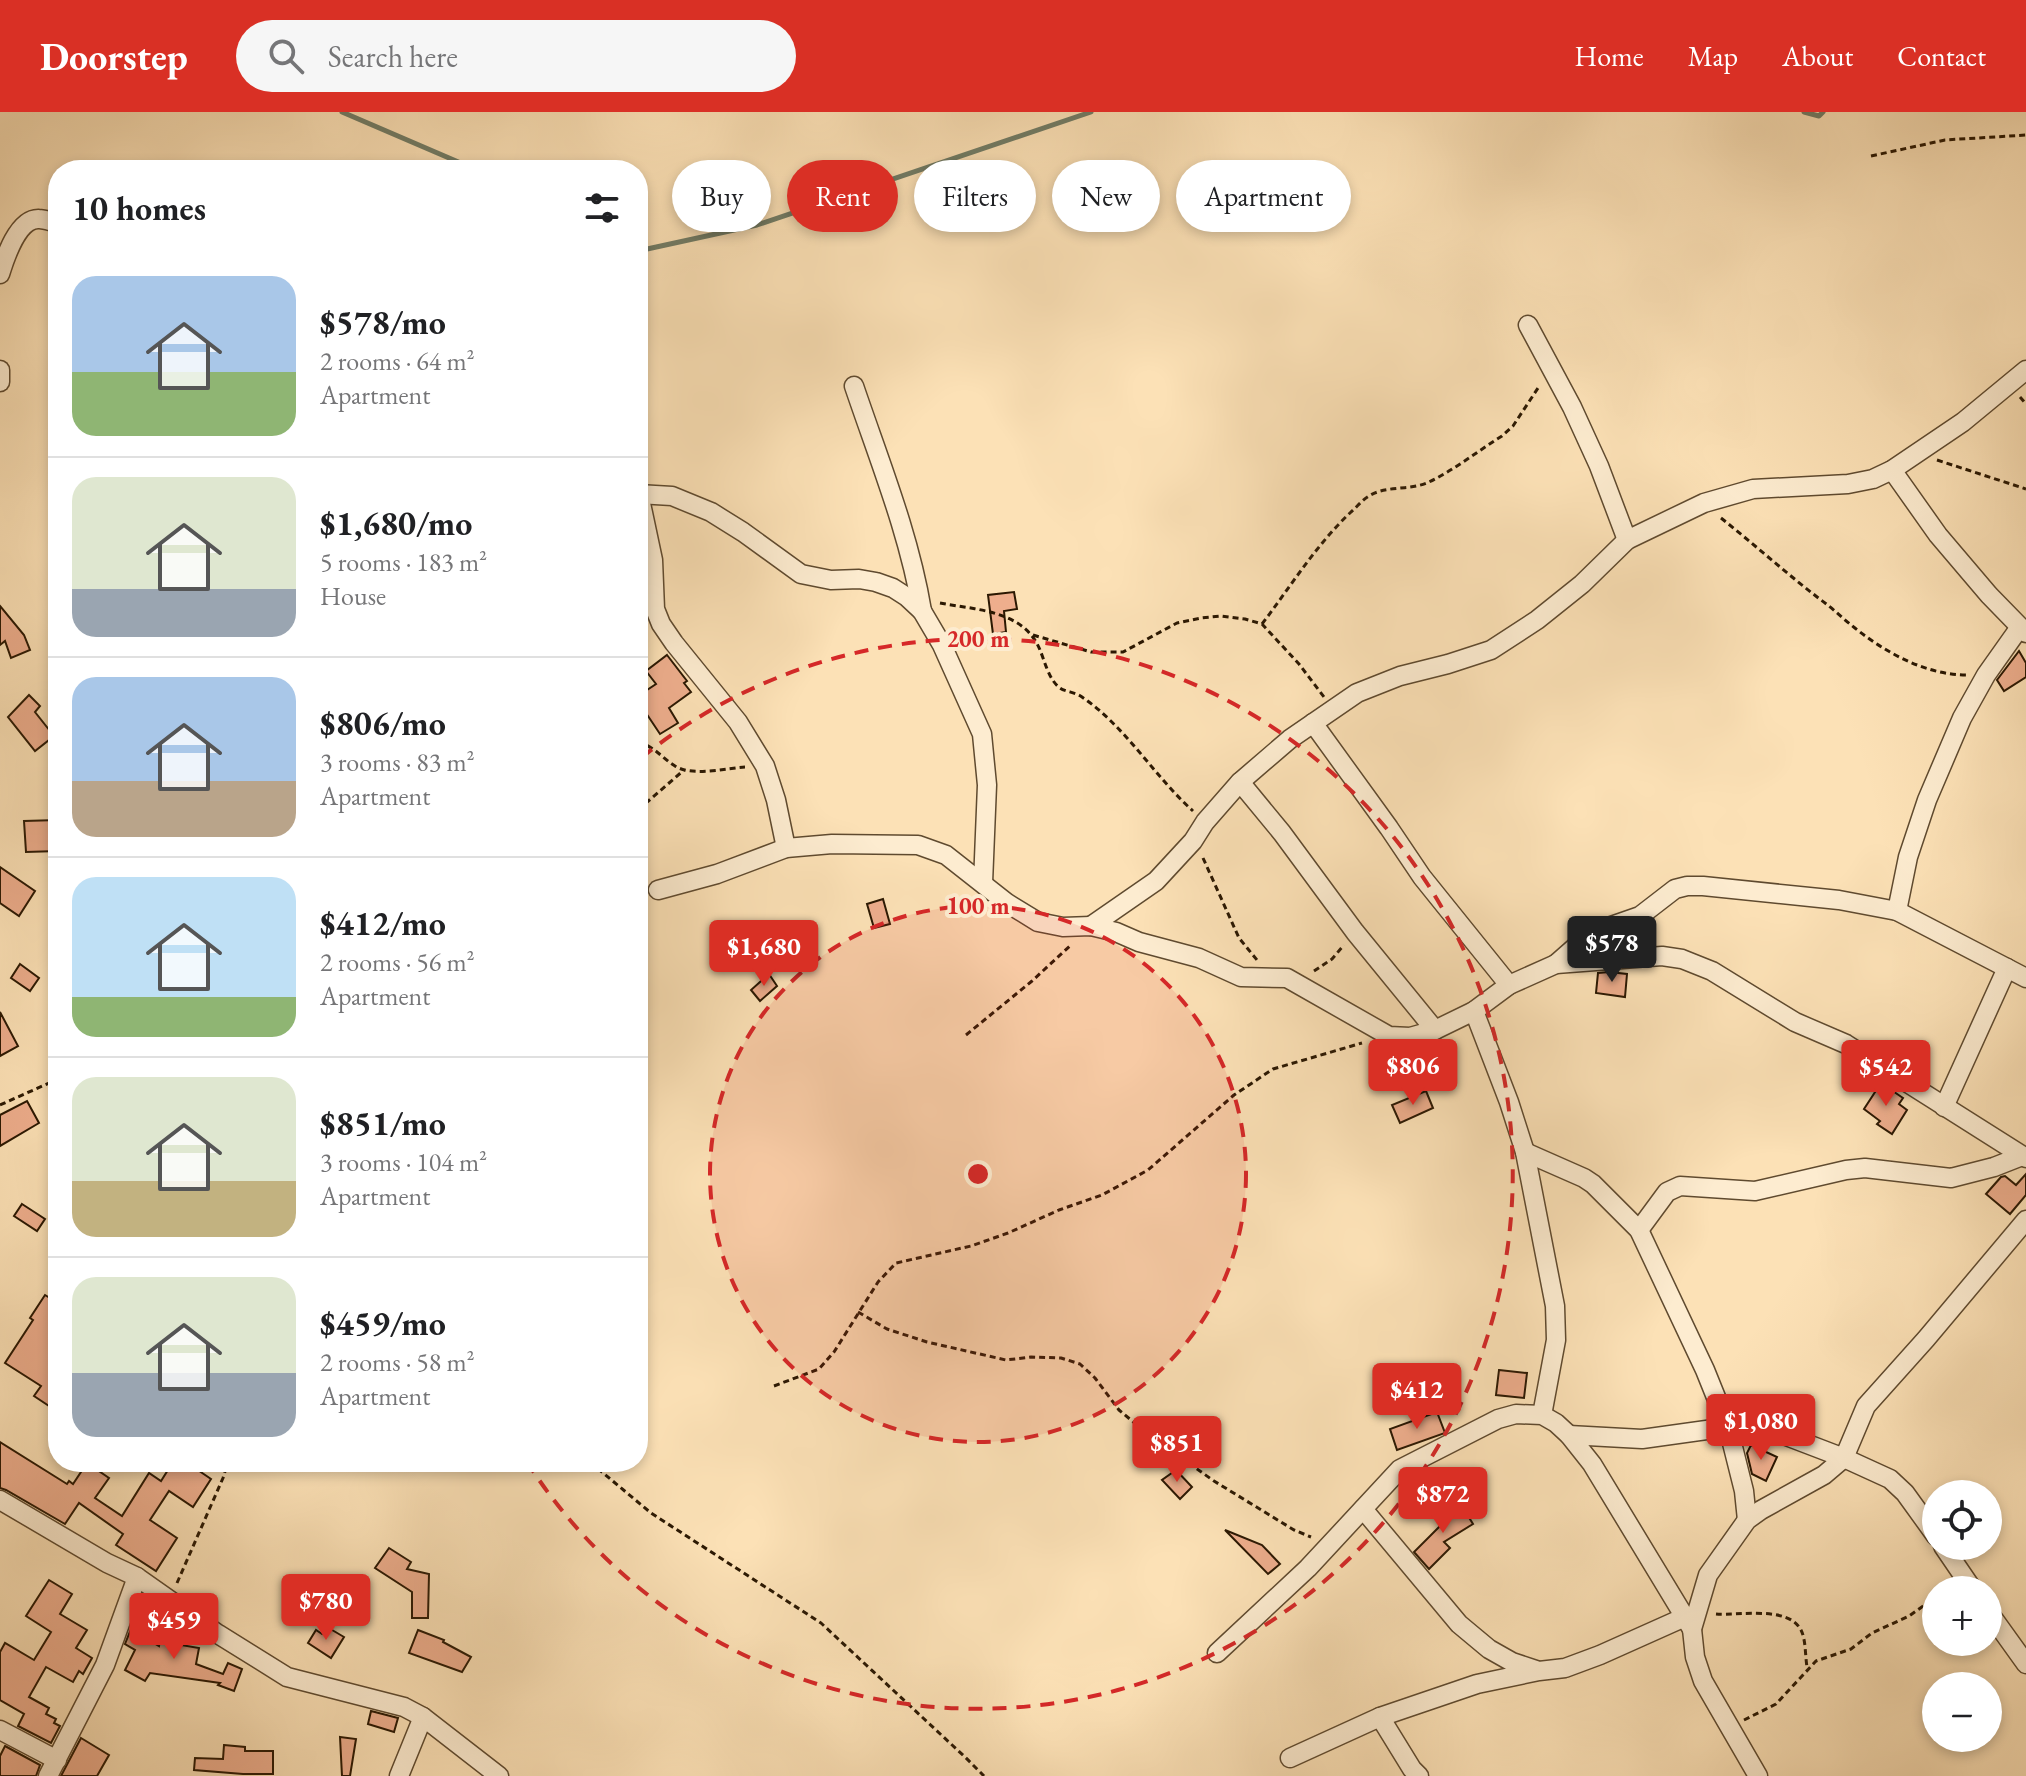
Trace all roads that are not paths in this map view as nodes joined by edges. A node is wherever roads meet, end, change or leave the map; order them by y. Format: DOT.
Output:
graph roads {
  1 [pos="48,220"];
  2 [pos="0,274"];
  3 [pos="1528,325"];
  4 [pos="0,370"];
  5 [pos="2026,370"];
  6 [pos="0,382"];
  7 [pos="854,386"];
  8 [pos="1892,470"];
  9 [pos="648,495"];
  10 [pos="648,538"];
  11 [pos="1627,540"];
  12 [pos="921,605"];
  13 [pos="2023,630"];
  14 [pos="1313,723"];
  15 [pos="1240,782"];
  16 [pos="786,848"];
  17 [pos="983,883"];
  18 [pos="658,890"];
  19 [pos="1126,903"];
  20 [pos="1897,911"];
  21 [pos="1089,926"];
  22 [pos="1116,932"];
  23 [pos="1556,964"];
  24 [pos="2007,968"];
  25 [pos="2026,978"];
  26 [pos="1509,985"];
  27 [pos="1474,1011"];
  28 [pos="1435,1030"];
  29 [pos="1944,1107"];
  30 [pos="1525,1152"];
  31 [pos="2024,1157"];
  32 [pos="2026,1220"];
  33 [pos="1639,1230"];
  34 [pos="1542,1415"];
  35 [pos="1728,1427"];
  36 [pos="1569,1435"];
  37 [pos="1844,1458"];
  38 [pos="0,1500"];
  39 [pos="1363,1509"];
  40 [pos="1922,1518"];
  41 [pos="1747,1520"];
  42 [pos="137,1577"];
  43 [pos="1691,1619"];
  44 [pos="2002,1631"];
  45 [pos="1217,1653"];
  46 [pos="2026,1664"];
  47 [pos="1539,1671"];
  48 [pos="423,1717"];
  49 [pos="1380,1717"];
  50 [pos="0,1730"];
  51 [pos="1290,1758"];
  52 [pos="53,1768"];
  53 [pos="399,1776"];
  54 [pos="499,1776"];
  55 [pos="1419,1776"];
  56 [pos="1758,1776"];
  1 -- 2 [label="street"];
  3 -- 11 [label="street"];
  4 -- 6 [label="street"];
  5 -- 8 [label="street"];
  7 -- 12 [label="street"];
  8 -- 11 [label="street"];
  8 -- 13 [label="street"];
  9 -- 12 [label="street"];
  10 -- 16 [label="street"];
  11 -- 14 [label="street"];
  12 -- 17 [label="street"];
  13 -- 20 [label="street"];
  14 -- 15 [label="street"];
  14 -- 26 [label="street"];
  15 -- 19 [label="street"];
  15 -- 28 [label="street"];
  16 -- 17 [label="street"];
  16 -- 18 [label="street"];
  17 -- 21 [label="street"];
  19 -- 21 [label="street"];
  19 -- 22 [label="street"];
  20 -- 23 [label="street"];
  20 -- 24 [label="street"];
  21 -- 22 [label="street"];
  22 -- 28 [label="street"];
  23 -- 26 [label="street"];
  23 -- 29 [label="street"];
  24 -- 25 [label="street"];
  24 -- 29 [label="street"];
  26 -- 27 [label="street"];
  27 -- 28 [label="street"];
  27 -- 30 [label="street"];
  29 -- 31 [label="street"];
  30 -- 33 [label="street"];
  30 -- 34 [label="street"];
  31 -- 33 [label="street"];
  32 -- 37 [label="street"];
  33 -- 35 [label="street"];
  34 -- 36 [label="street"];
  34 -- 39 [label="street"];
  35 -- 36 [label="street"];
  35 -- 37 [label="street"];
  35 -- 41 [label="street"];
  36 -- 43 [label="street"];
  37 -- 40 [label="street"];
  37 -- 41 [label="street"];
  38 -- 42 [label="street"];
  39 -- 45 [label="street"];
  39 -- 47 [label="street"];
  41 -- 43 [label="street"];
  42 -- 48 [label="street"];
  42 -- 52 [label="street"];
  43 -- 47 [label="street"];
  43 -- 56 [label="street"];
  44 -- 46 [label="street"];
  47 -- 49 [label="street"];
  48 -- 53 [label="street"];
  48 -- 54 [label="street"];
  49 -- 51 [label="street"];
  49 -- 55 [label="street"];
  50 -- 52 [label="street"];
}
